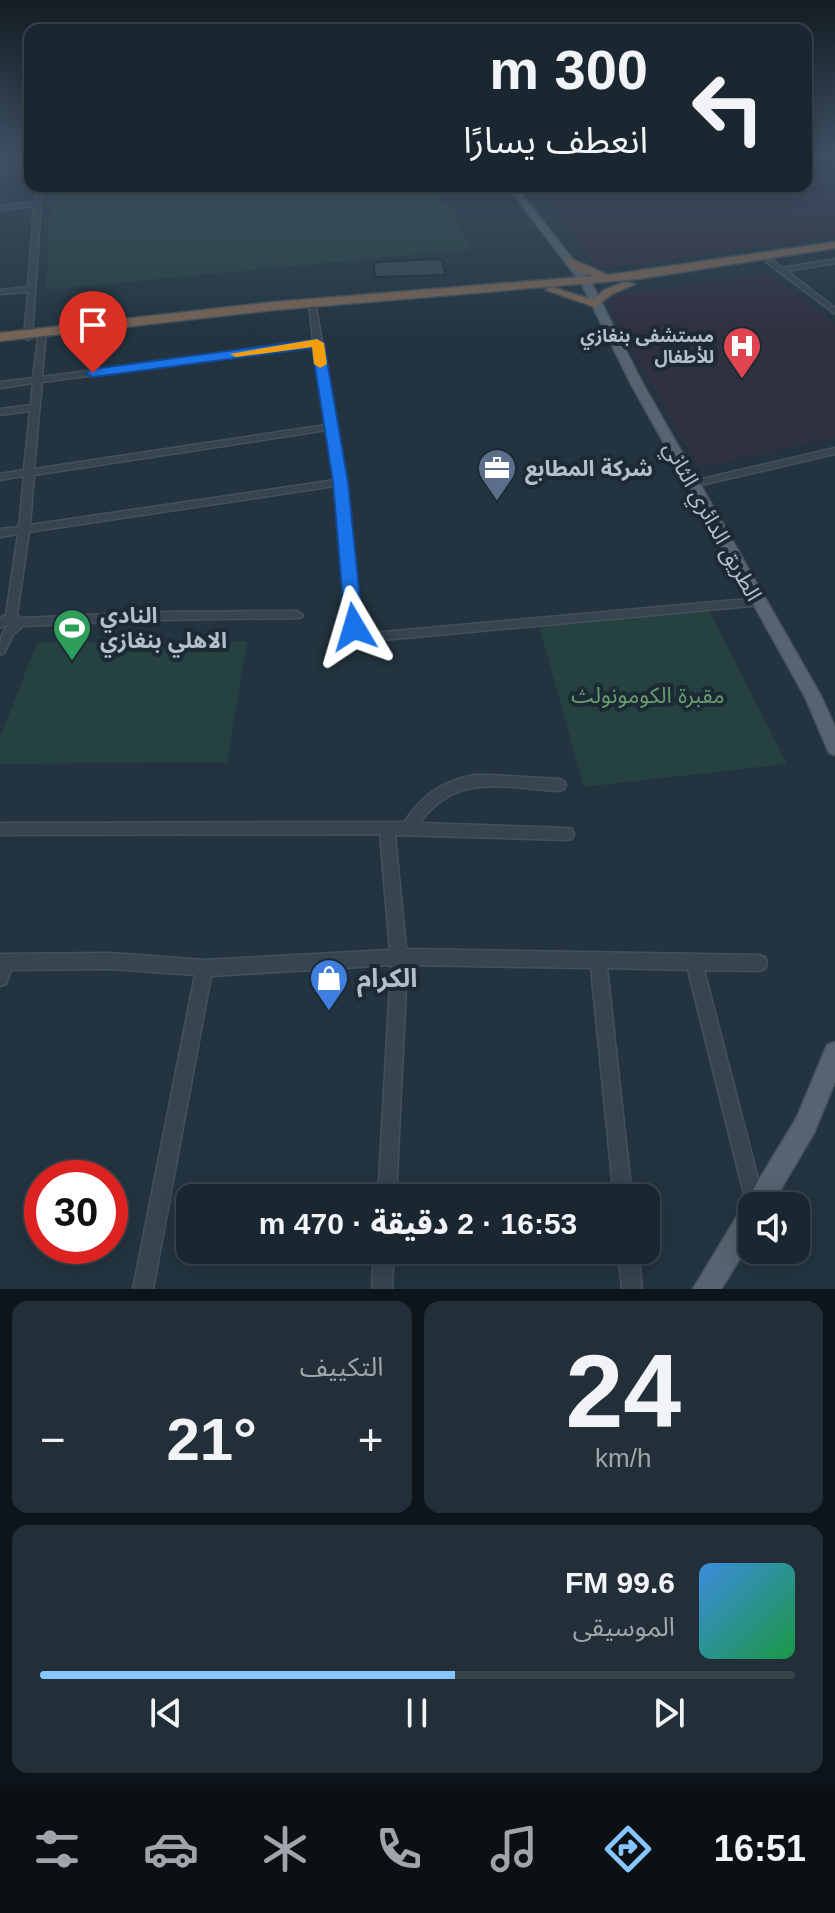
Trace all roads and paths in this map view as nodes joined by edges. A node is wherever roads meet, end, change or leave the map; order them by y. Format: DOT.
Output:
graph roads {
  1 [pos="37,216"];
  2 [pos="532,216"];
  3 [pos="835,248"];
  4 [pos="835,261"];
  5 [pos="568,262"];
  6 [pos="770,262"];
  7 [pos="780,270"];
  8 [pos="634,280"];
  9 [pos="542,288"];
  10 [pos="30,289"];
  11 [pos="587,289"];
  12 [pos="0,292"];
  13 [pos="312,306"];
  14 [pos="835,312"];
  15 [pos="42,334"];
  16 [pos="28,336"];
  17 [pos="0,339"];
  18 [pos="317,343"];
  19 [pos="38,380"];
  20 [pos="0,385"];
  21 [pos="36,407"];
  22 [pos="0,412"];
  23 [pos="330,427"];
  24 [pos="835,451"];
  25 [pos="30,472"];
  26 [pos="0,477"];
  27 [pos="340,482"];
  28 [pos="693,484"];
  29 [pos="24,529"];
  30 [pos="0,533"];
  31 [pos="758,602"];
  32 [pos="297,615"];
  33 [pos="8,625"];
  34 [pos="0,650"];
  35 [pos="835,748"];
  36 [pos="559,785"];
  37 [pos="387,828"];
  38 [pos="408,828"];
  39 [pos="0,829"];
  40 [pos="567,834"];
  41 [pos="399,957"];
  42 [pos="598,959"];
  43 [pos="694,962"];
  44 [pos="759,963"];
  45 [pos="2,968"];
  46 [pos="204,968"];
  47 [pos="835,1053"];
  48 [pos="388,1184"];
  49 [pos="622,1184"];
  50 [pos="753,1192"];
  51 [pos="765,1192"];
  52 [pos="738,1238"];
  53 [pos="383,1264"];
  54 [pos="629,1264"];
  55 [pos="143,1289"];
  56 [pos="382,1289"];
  57 [pos="632,1289"];
  58 [pos="706,1289"];
  1 -- 10 [label="street"];
  2 -- 5 [label="main road, الطريق الدائري الثاني"];
  3 -- 6 [label="highway"];
  3 -- 8 [label="highway"];
  4 -- 7 [label="street"];
  5 -- 8 [label="highway"];
  5 -- 9 [label="highway"];
  5 -- 11 [label="main road, الطريق الدائري الثاني"];
  6 -- 7 [label="street"];
  6 -- 8 [label="highway"];
  7 -- 14 [label="street"];
  8 -- 11 [label="highway"];
  8 -- 11 [label="highway"];
  9 -- 11 [label="highway"];
  9 -- 11 [label="highway"];
  9 -- 13 [label="highway"];
  9 -- 15 [label="highway"];
  10 -- 12 [label="street"];
  10 -- 16 [label="street"];
  11 -- 28 [label="main road, الطريق الدائري الثاني"];
  13 -- 15 [label="highway"];
  13 -- 18 [label="street"];
  15 -- 16 [label="highway"];
  15 -- 19 [label="street"];
  16 -- 17 [label="highway"];
  18 -- 19 [label="street"];
  18 -- 23 [label="street"];
  19 -- 20 [label="street"];
  19 -- 21 [label="street"];
  21 -- 22 [label="street"];
  21 -- 25 [label="street"];
  23 -- 25 [label="street"];
  23 -- 27 [label="street"];
  24 -- 28 [label="street"];
  25 -- 26 [label="street"];
  25 -- 29 [label="street"];
  27 -- 29 [label="street"];
  27 -- 31 [label="street"];
  28 -- 31 [label="main road, الطريق الدائري الثاني"];
  29 -- 30 [label="street"];
  29 -- 33 [label="street"];
  31 -- 35 [label="main road, الطريق الدائري الثاني"];
  32 -- 33 [label="street"];
  33 -- 34 [label="street"];
  36 -- 38 [label="street"];
  37 -- 38 [label="street"];
  37 -- 39 [label="street"];
  37 -- 41 [label="street"];
  38 -- 40 [label="street"];
  41 -- 42 [label="street"];
  41 -- 46 [label="street"];
  41 -- 48 [label="street"];
  42 -- 43 [label="street"];
  42 -- 49 [label="street"];
  43 -- 44 [label="street"];
  43 -- 50 [label="street"];
  45 -- 46 [label="street"];
  46 -- 55 [label="street"];
  47 -- 51 [label="main road"];
  52 -- 58 [label="main road"];
  53 -- 56 [label="street"];
  54 -- 57 [label="street"];
}
